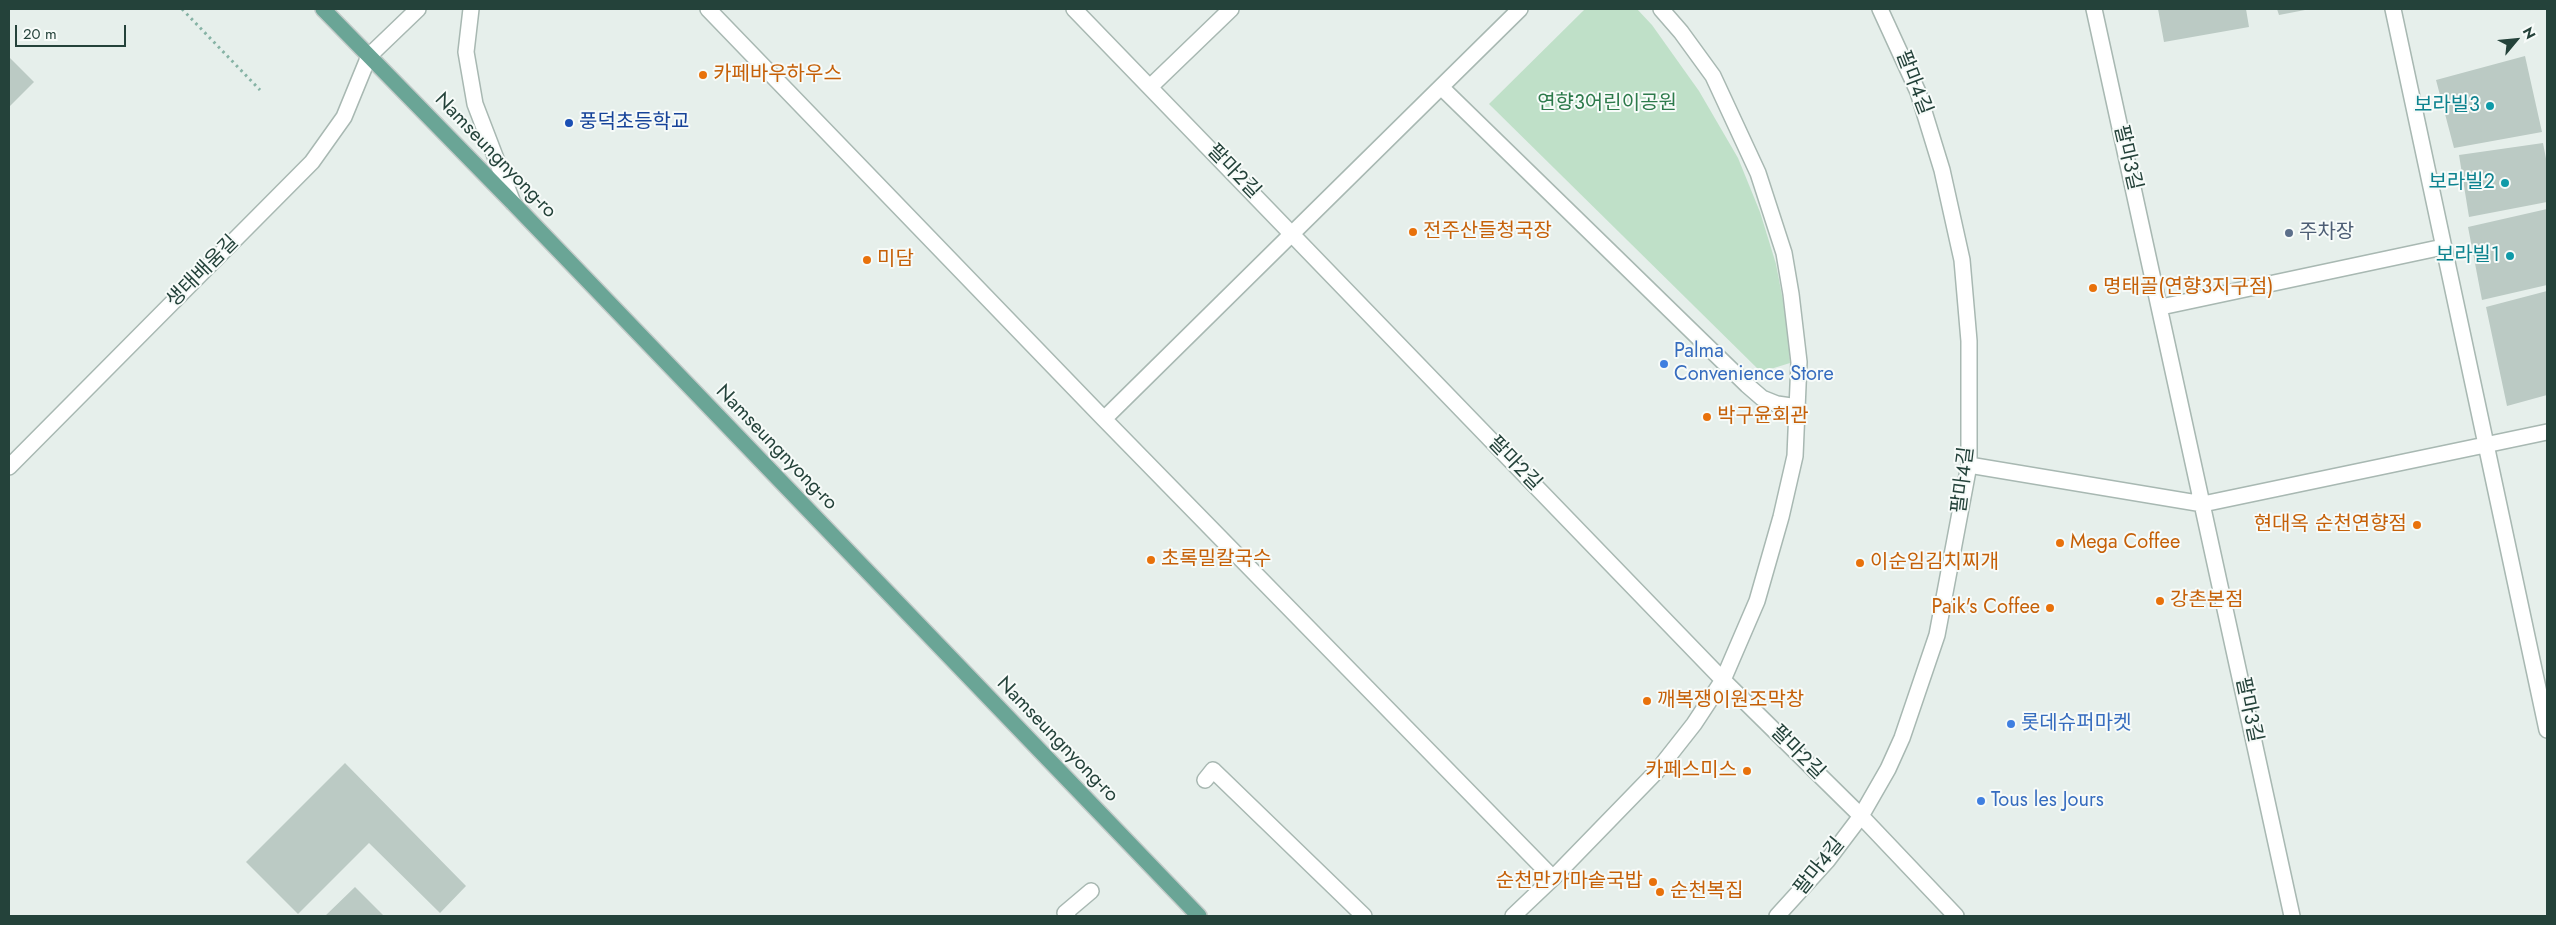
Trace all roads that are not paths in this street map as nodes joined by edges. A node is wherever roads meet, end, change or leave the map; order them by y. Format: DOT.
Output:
graph roads {
  1 [pos="323,9"];
  2 [pos="418,9"];
  3 [pos="470,9"];
  4 [pos="708,9"];
  5 [pos="1074,9"];
  6 [pos="1231,9"];
  7 [pos="1520,9"];
  8 [pos="1661,9"];
  9 [pos="1880,9"];
  10 [pos="2094,9"];
  11 [pos="2392,9"];
  12 [pos="369,56"];
  13 [pos="1150,87"];
  14 [pos="1441,87"];
  15 [pos="513,203"];
  16 [pos="1291,233"];
  17 [pos="2443,247"];
  18 [pos="2161,307"];
  19 [pos="1798,407"];
  20 [pos="1104,419"];
  21 [pos="2547,432"];
  22 [pos="2485,446"];
  23 [pos="1970,465"];
  24 [pos="9,467"];
  25 [pos="2203,504"];
  26 [pos="1723,680"];
  27 [pos="2547,730"];
  28 [pos="1205,780"];
  29 [pos="1861,816"];
  30 [pos="1553,878"];
  31 [pos="1090,891"];
  32 [pos="1068,916"];
  33 [pos="1199,916"];
  34 [pos="1364,916"];
  35 [pos="1513,916"];
  36 [pos="1777,916"];
  37 [pos="1956,916"];
  38 [pos="2292,916"];
  1 -- 12 [label="main road, Namseungnyong-ro"];
  2 -- 12 [label="street"];
  3 -- 15 [label="street"];
  4 -- 20 [label="street"];
  5 -- 13 [label="street, 팔마2길"];
  6 -- 13 [label="street"];
  7 -- 14 [label="street"];
  8 -- 19 [label="street"];
  9 -- 23 [label="street, 팔마4길"];
  10 -- 18 [label="street, 팔마3길"];
  11 -- 17 [label="street"];
  12 -- 15 [label="main road, Namseungnyong-ro"];
  12 -- 24 [label="street, 생태배움길"];
  13 -- 16 [label="street, 팔마2길"];
  14 -- 16 [label="street"];
  14 -- 19 [label="street"];
  15 -- 33 [label="main road, Namseungnyong-ro"];
  16 -- 20 [label="street"];
  16 -- 26 [label="street, 팔마2길"];
  17 -- 18 [label="street"];
  17 -- 22 [label="street"];
  18 -- 25 [label="street, 팔마3길"];
  19 -- 26 [label="street"];
  20 -- 30 [label="street"];
  21 -- 22 [label="street"];
  22 -- 25 [label="street"];
  22 -- 27 [label="street"];
  23 -- 25 [label="street"];
  23 -- 29 [label="street, 팔마4길"];
  25 -- 38 [label="street, 팔마3길"];
  26 -- 29 [label="street, 팔마2길"];
  26 -- 30 [label="street"];
  28 -- 34 [label="street"];
  29 -- 36 [label="street, 팔마4길"];
  29 -- 37 [label="street, 팔마2길"];
  30 -- 35 [label="street"];
  31 -- 32 [label="street"];
}
